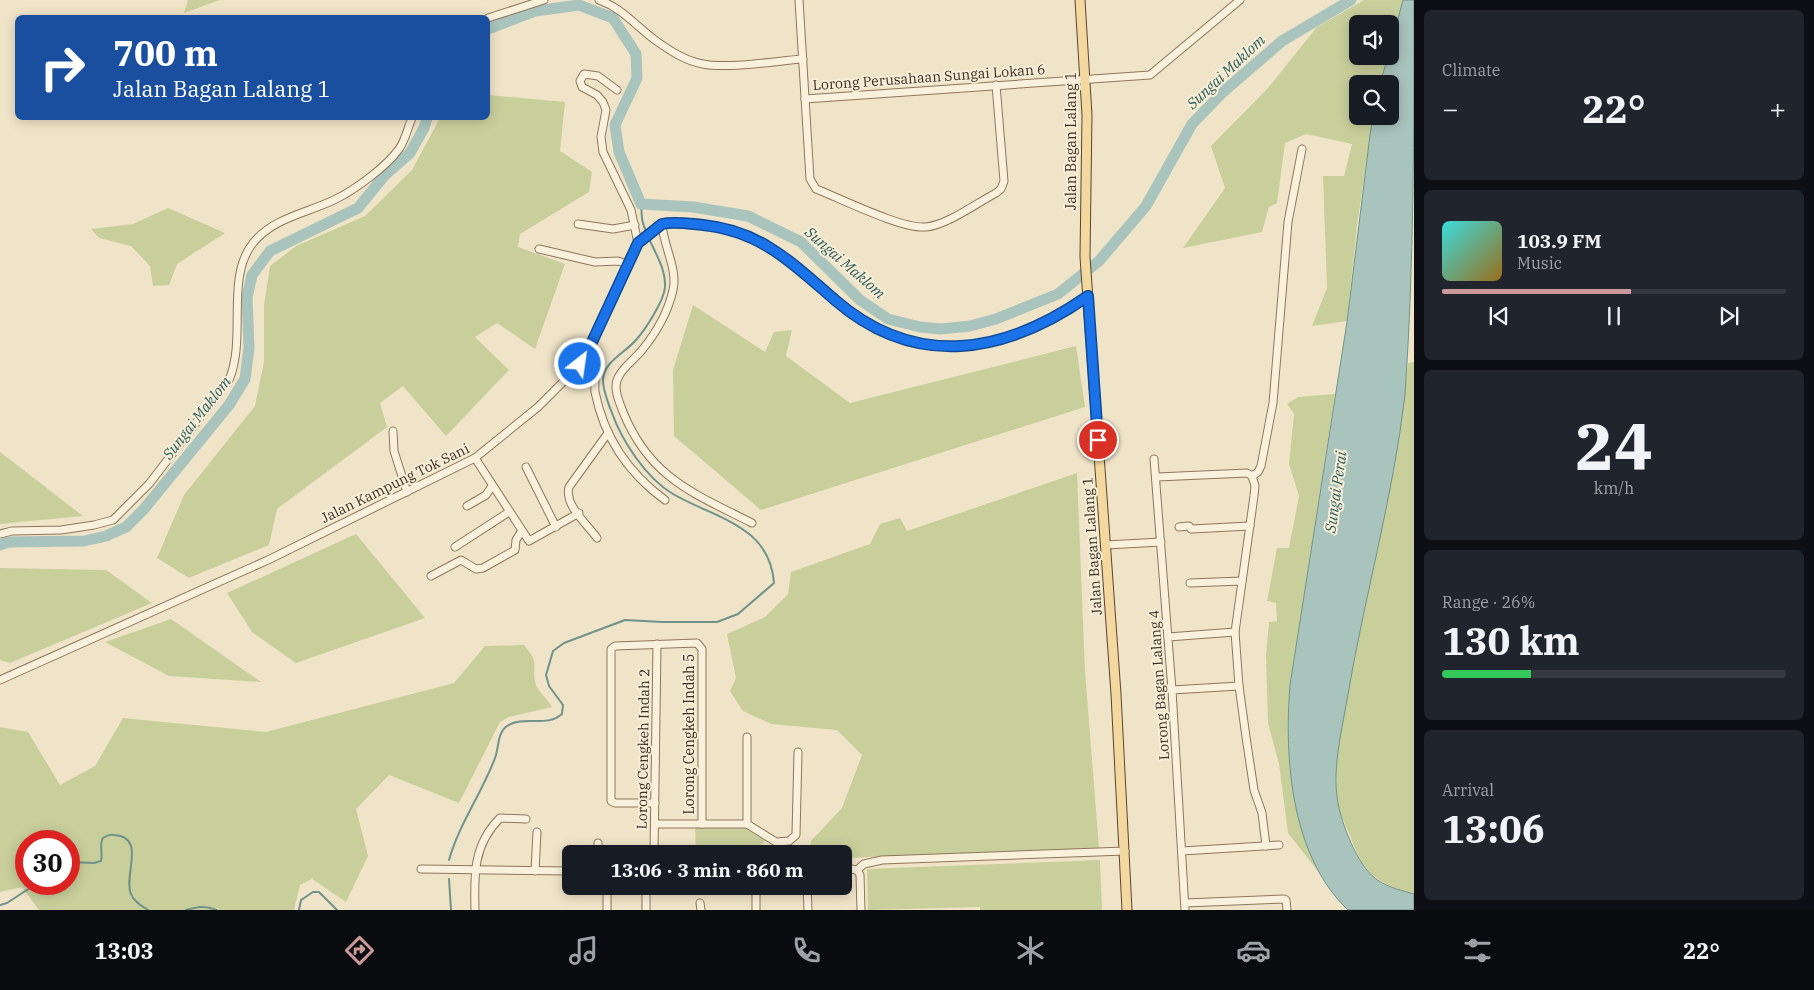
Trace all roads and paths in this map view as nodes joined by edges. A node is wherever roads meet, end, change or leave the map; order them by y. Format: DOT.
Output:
graph roads {
  1 [pos="544,0"];
  2 [pos="599,0"];
  3 [pos="799,0"];
  4 [pos="1080,0"];
  5 [pos="1240,0"];
  6 [pos="490,17"];
  7 [pos="803,59"];
  8 [pos="1085,78"];
  9 [pos="996,85"];
  10 [pos="618,90"];
  11 [pos="805,99"];
  12 [pos="411,120"];
  13 [pos="1302,149"];
  14 [pos="578,224"];
  15 [pos="635,225"];
  16 [pos="658,225"];
  17 [pos="640,242"];
  18 [pos="539,249"];
  19 [pos="627,264"];
  20 [pos="1088,294"];
  21 [pos="586,355"];
  22 [pos="393,431"];
  23 [pos="608,433"];
  24 [pos="475,458"];
  25 [pos="1154,459"];
  26 [pos="526,468"];
  27 [pos="1252,476"];
  28 [pos="1157,477"];
  29 [pos="492,486"];
  30 [pos="407,492"];
  31 [pos="665,500"];
  32 [pos="467,506"];
  33 [pos="509,512"];
  34 [pos="579,514"];
  35 [pos="752,523"];
  36 [pos="1250,526"];
  37 [pos="556,527"];
  38 [pos="1179,527"];
  39 [pos="521,532"];
  40 [pos="0,534"];
  41 [pos="597,538"];
  42 [pos="1161,542"];
  43 [pos="1106,545"];
  44 [pos="455,547"];
  45 [pos="431,576"];
  46 [pos="1242,581"];
  47 [pos="1190,583"];
  48 [pos="1235,632"];
  49 [pos="1168,636"];
  50 [pos="657,644"];
  51 [pos="0,680"];
  52 [pos="1239,686"];
  53 [pos="1172,690"];
  54 [pos="748,737"];
  55 [pos="798,752"];
  56 [pos="654,802"];
  57 [pos="526,819"];
  58 [pos="655,824"];
  59 [pos="702,824"];
  60 [pos="748,824"];
  61 [pos="537,832"];
  62 [pos="654,845"];
  63 [pos="1279,845"];
  64 [pos="1266,846"];
  65 [pos="1125,851"];
  66 [pos="1182,851"];
  67 [pos="852,869"];
  68 [pos="421,870"];
  69 [pos="474,870"];
  70 [pos="857,870"];
  71 [pos="535,871"];
  72 [pos="562,871"];
  73 [pos="607,895"];
  74 [pos="646,895"];
  75 [pos="756,895"];
  76 [pos="807,895"];
  77 [pos="1235,900"];
  78 [pos="1185,906"];
  79 [pos="475,910"];
  80 [pos="607,910"];
  81 [pos="646,910"];
  82 [pos="756,910"];
  83 [pos="808,910"];
  84 [pos="861,910"];
  85 [pos="1127,910"];
  86 [pos="1236,910"];
  87 [pos="1287,910"];
  1 -- 6 [label="street"];
  2 -- 7 [label="street"];
  3 -- 7 [label="street"];
  4 -- 8 [label="main road, Jalan Bagan Lalang 1"];
  5 -- 8 [label="street, Lorong Perusahaan Sungai Lokan 6"];
  7 -- 11 [label="street"];
  8 -- 9 [label="street, Lorong Perusahaan Sungai Lokan 6"];
  8 -- 20 [label="main road, Jalan Bagan Lalang 1"];
  9 -- 11 [label="street, Lorong Perusahaan Sungai Lokan 6"];
  9 -- 11 [label="street"];
  10 -- 15 [label="street"];
  12 -- 40 [label="street"];
  13 -- 27 [label="street"];
  14 -- 15 [label="street"];
  15 -- 17 [label="street"];
  16 -- 17 [label="street, Jalan Kampung Tok Sani"];
  16 -- 20 [label="street"];
  16 -- 35 [label="street"];
  17 -- 19 [label="street, Jalan Kampung Tok Sani"];
  18 -- 19 [label="street"];
  19 -- 21 [label="street, Jalan Kampung Tok Sani"];
  20 -- 43 [label="main road, Jalan Bagan Lalang 1"];
  21 -- 23 [label="street"];
  21 -- 24 [label="street, Jalan Kampung Tok Sani"];
  22 -- 30 [label="street"];
  23 -- 31 [label="street"];
  23 -- 34 [label="street"];
  24 -- 29 [label="street"];
  24 -- 30 [label="street, Jalan Kampung Tok Sani"];
  25 -- 28 [label="street, Lorong Bagan Lalang 4"];
  26 -- 37 [label="street"];
  27 -- 28 [label="street"];
  27 -- 36 [label="street"];
  28 -- 42 [label="street, Lorong Bagan Lalang 4"];
  29 -- 32 [label="street"];
  29 -- 33 [label="street"];
  30 -- 51 [label="street, Jalan Kampung Tok Sani"];
  33 -- 39 [label="street"];
  33 -- 44 [label="street"];
  34 -- 37 [label="street"];
  34 -- 41 [label="street"];
  36 -- 38 [label="street"];
  36 -- 46 [label="street"];
  37 -- 39 [label="street"];
  39 -- 45 [label="street"];
  42 -- 43 [label="street"];
  42 -- 49 [label="street, Lorong Bagan Lalang 4"];
  43 -- 65 [label="main road, Jalan Bagan Lalang 1"];
  46 -- 47 [label="street"];
  46 -- 48 [label="street"];
  48 -- 49 [label="street"];
  48 -- 52 [label="street"];
  49 -- 53 [label="street, Lorong Bagan Lalang 4"];
  50 -- 56 [label="street, Lorong Cengkeh Indah 2"];
  50 -- 56 [label="street"];
  50 -- 59 [label="street, Lorong Cengkeh Indah 5"];
  52 -- 53 [label="street"];
  52 -- 64 [label="street"];
  53 -- 66 [label="street, Lorong Bagan Lalang 4"];
  54 -- 60 [label="street"];
  55 -- 60 [label="street"];
  56 -- 58 [label="street, Lorong Cengkeh Indah 2"];
  57 -- 69 [label="street"];
  58 -- 59 [label="street"];
  58 -- 62 [label="street, Lorong Cengkeh Indah 2"];
  59 -- 60 [label="street"];
  61 -- 71 [label="street"];
  63 -- 64 [label="street"];
  64 -- 66 [label="street"];
  65 -- 70 [label="street"];
  65 -- 85 [label="main road, Jalan Bagan Lalang 1"];
  66 -- 78 [label="street, Lorong Bagan Lalang 4"];
  67 -- 70 [label="street"];
  68 -- 69 [label="street"];
  69 -- 71 [label="street"];
  69 -- 79 [label="street"];
  70 -- 84 [label="street"];
  71 -- 72 [label="street"];
  73 -- 80 [label="street"];
  74 -- 81 [label="street"];
  75 -- 82 [label="street"];
  76 -- 83 [label="street"];
  77 -- 78 [label="street"];
  77 -- 86 [label="street"];
  77 -- 87 [label="street"];
}
